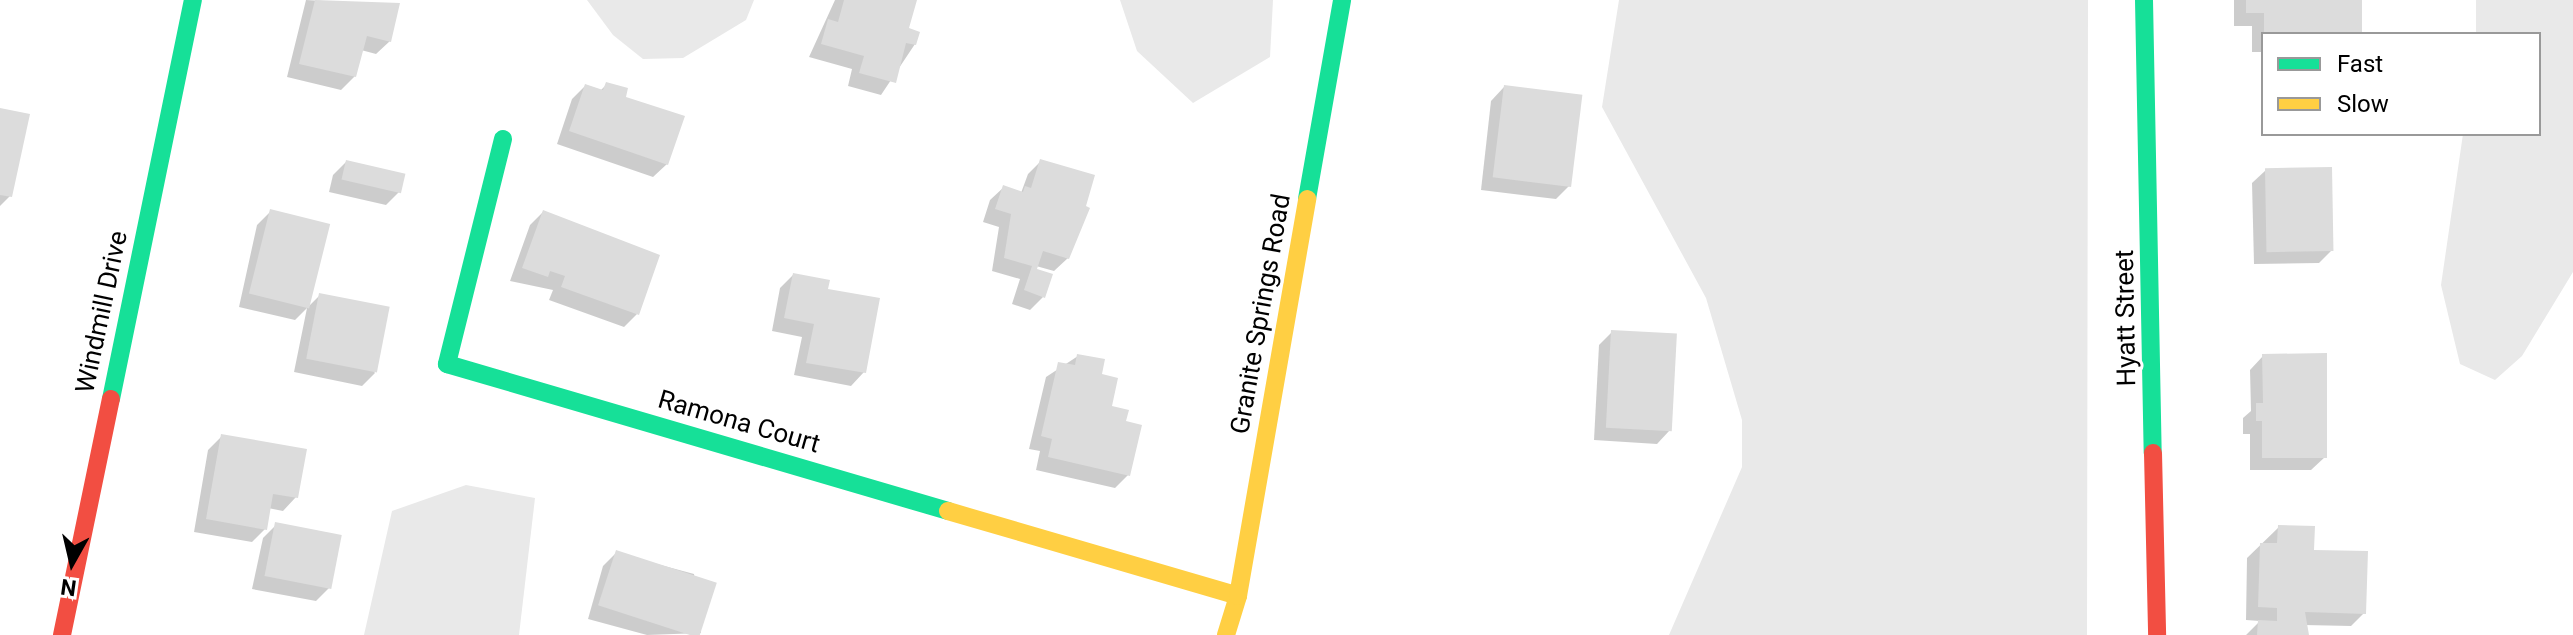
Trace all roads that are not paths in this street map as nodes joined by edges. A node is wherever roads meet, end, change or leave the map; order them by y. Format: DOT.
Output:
graph roads {
  1 [pos="193,0"];
  2 [pos="1342,0"];
  3 [pos="2144,0"];
  4 [pos="503,139"];
  5 [pos="1238,596"];
  6 [pos="62,635"];
  7 [pos="1226,635"];
  8 [pos="2157,635"];
  1 -- 6 [label="street, Windmill Drive"];
  2 -- 5 [label="street, Granite Springs Road"];
  3 -- 8 [label="street, Hyatt Street"];
  4 -- 5 [label="street, Ramona Court"];
  5 -- 7 [label="street, Granite Springs Road"];
}
